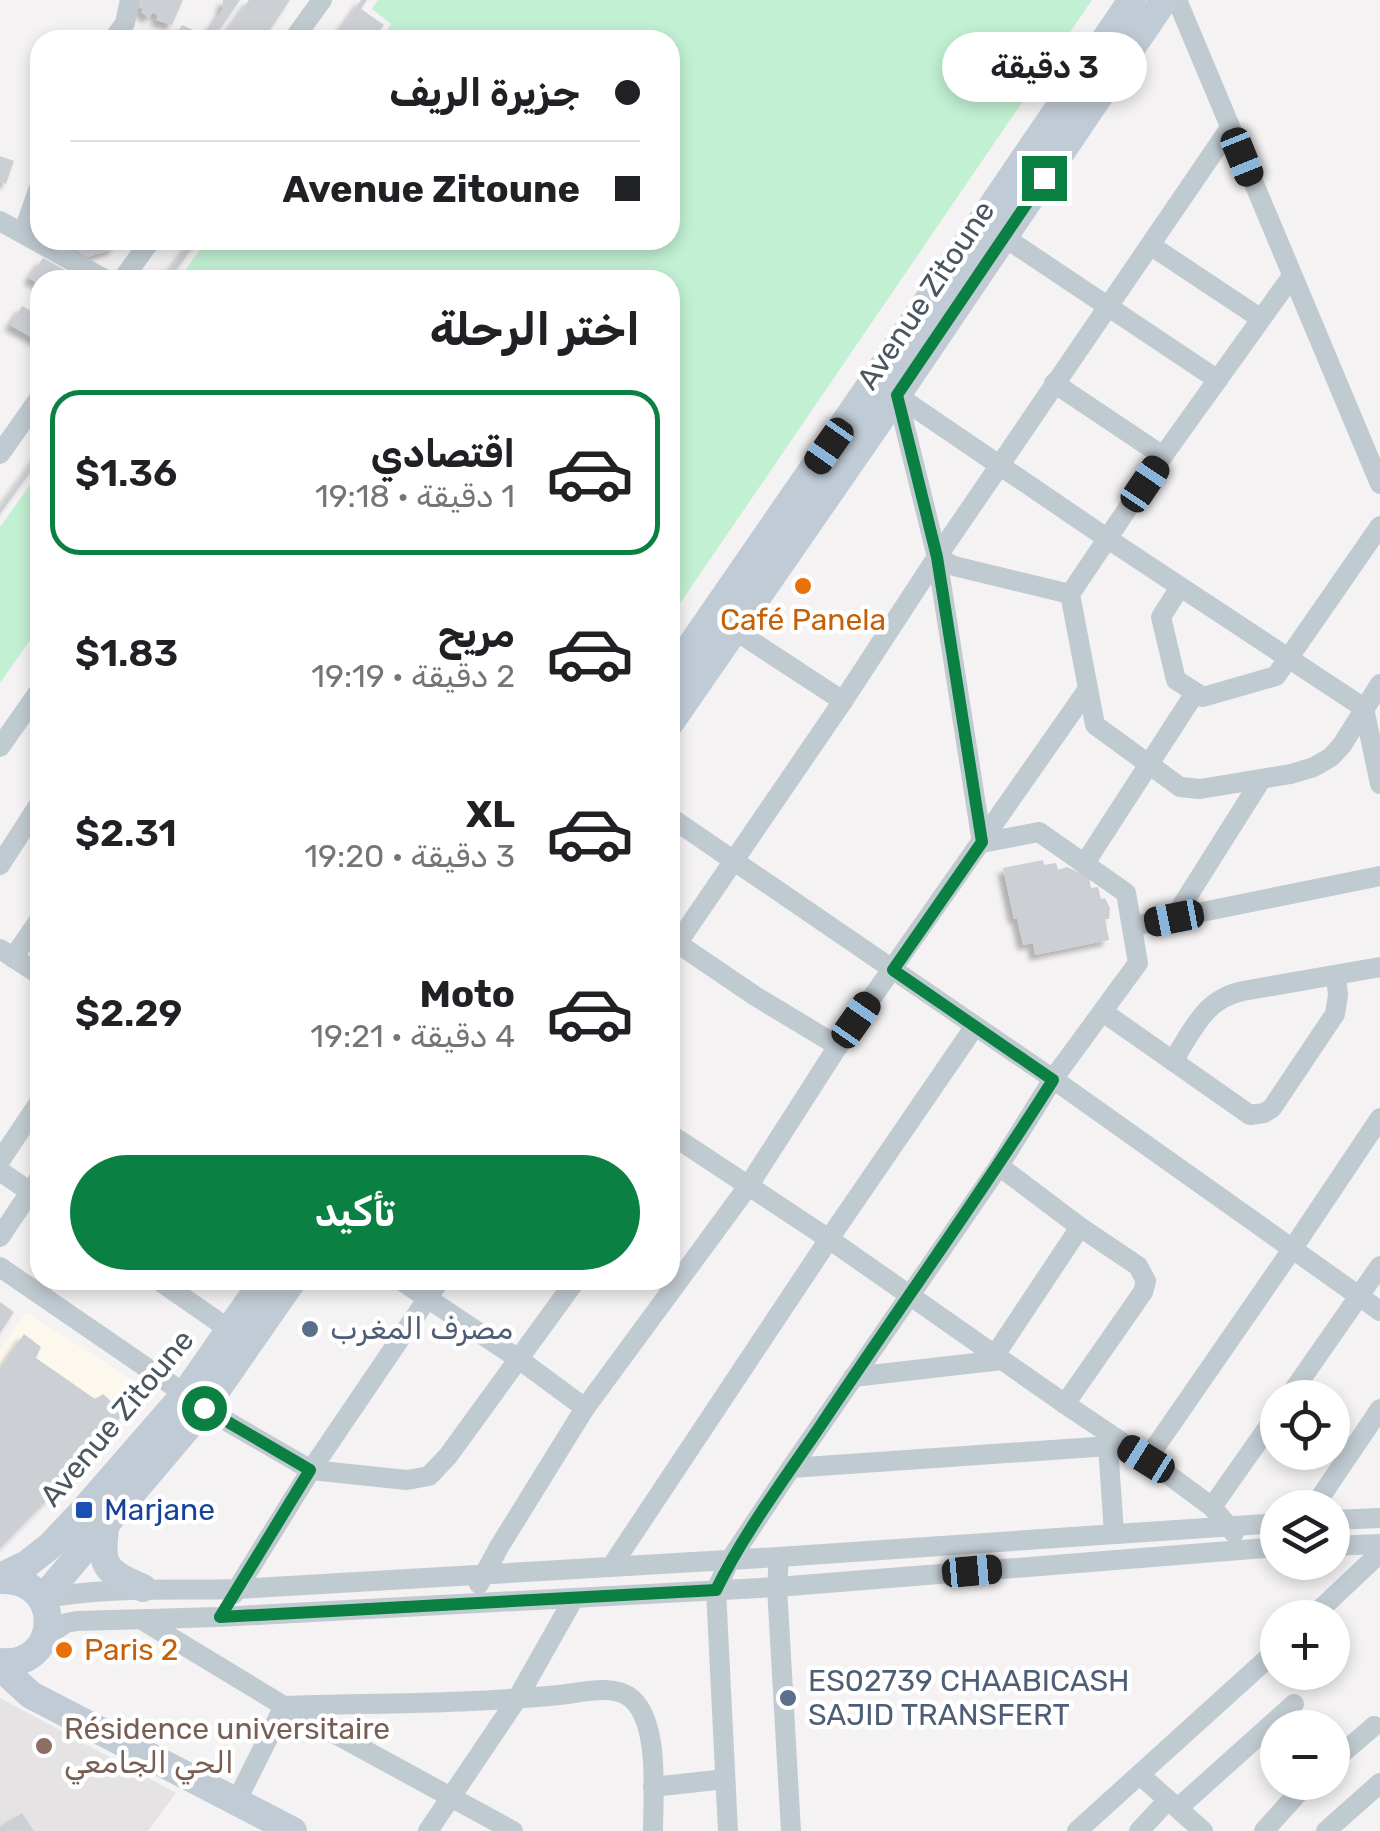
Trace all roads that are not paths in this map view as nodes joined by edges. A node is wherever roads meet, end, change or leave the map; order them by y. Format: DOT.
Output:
graph roads {
  1 [pos="130,0"];
  2 [pos="322,0"];
  3 [pos="1132,0"];
  4 [pos="1164,0"];
  5 [pos="1178,0"];
  6 [pos="120,30"];
  7 [pos="301,30"];
  8 [pos="1230,128"];
  9 [pos="30,213"];
  10 [pos="0,221"];
  11 [pos="23,233"];
  12 [pos="30,237"];
  13 [pos="1004,237"];
  14 [pos="1150,245"];
  15 [pos="53,250"];
  16 [pos="88,270"];
  17 [pos="1292,276"];
  18 [pos="1108,306"];
  19 [pos="1260,318"];
  20 [pos="1218,380"];
  21 [pos="1054,383"];
  22 [pos="886,388"];
  23 [pos="30,411"];
  24 [pos="1,451"];
  25 [pos="1163,456"];
  26 [pos="1000,465"];
  27 [pos="1380,484"];
  28 [pos="1380,526"];
  29 [pos="1108,539"];
  30 [pos="937,557"];
  31 [pos="1180,587"];
  32 [pos="1070,594"];
  33 [pos="734,629"];
  34 [pos="1287,658"];
  35 [pos="680,663"];
  36 [pos="1380,684"];
  37 [pos="1088,689"];
  38 [pos="1195,693"];
  39 [pos="843,701"];
  40 [pos="680,708"];
  41 [pos="1364,708"];
  42 [pos="30,716"];
  43 [pos="0,747"];
  44 [pos="1150,765"];
  45 [pos="1261,780"];
  46 [pos="1380,784"];
  47 [pos="30,818"];
  48 [pos="680,824"];
  49 [pos="982,842"];
  50 [pos="733,860"];
  51 [pos="1085,862"];
  52 [pos="0,865"];
  53 [pos="1380,876"];
  54 [pos="1174,918"];
  55 [pos="1133,926"];
  56 [pos="30,929"];
  57 [pos="680,939"];
  58 [pos="680,952"];
  59 [pos="6,953"];
  60 [pos="1380,967"];
  61 [pos="30,969"];
  62 [pos="893,970"];
  63 [pos="1336,976"];
  64 [pos="1103,1012"];
  65 [pos="975,1026"];
  66 [pos="838,1046"];
  67 [pos="1174,1062"];
  68 [pos="1053,1080"];
  69 [pos="30,1116"];
  70 [pos="1380,1118"];
  71 [pos="680,1141"];
  72 [pos="0,1161"];
  73 [pos="999,1166"];
  74 [pos="0,1172"];
  75 [pos="748,1185"];
  76 [pos="30,1186"];
  77 [pos="30,1198"];
  78 [pos="1080,1228"];
  79 [pos="0,1237"];
  80 [pos="829,1239"];
  81 [pos="1293,1248"];
  82 [pos="1380,1266"];
  83 [pos="0,1267"];
  84 [pos="680,1277"];
  85 [pos="30,1288"];
  86 [pos="33,1290"];
  87 [pos="172,1290"];
  88 [pos="257,1290"];
  89 [pos="285,1290"];
  90 [pos="415,1290"];
  91 [pos="433,1290"];
  92 [pos="569,1290"];
  93 [pos="671,1290"];
  94 [pos="909,1295"];
  95 [pos="1359,1297"];
  96 [pos="427,1298"];
  97 [pos="1380,1311"];
  98 [pos="230,1330"];
  99 [pos="998,1357"];
  100 [pos="520,1360"];
  101 [pos="853,1377"];
  102 [pos="1301,1380"];
  103 [pos="195,1401"];
  104 [pos="1064,1404"];
  105 [pos="584,1408"];
  106 [pos="1380,1409"];
  107 [pos="1260,1439"];
  108 [pos="1116,1446"];
  109 [pos="1146,1459"];
  110 [pos="792,1468"];
  111 [pos="310,1470"];
  112 [pos="1326,1490"];
  113 [pos="1212,1507"];
  114 [pos="1380,1518"];
  115 [pos="1350,1519"];
  116 [pos="106,1523"];
  117 [pos="1260,1523"];
  118 [pos="1228,1525"];
  119 [pos="1114,1533"];
  120 [pos="1380,1544"];
  121 [pos="1350,1545"];
  122 [pos="1245,1548"];
  123 [pos="1260,1548"];
  124 [pos="1380,1553"];
  125 [pos="779,1557"];
  126 [pos="730,1560"];
  127 [pos="611,1568"];
  128 [pos="483,1574"];
  129 [pos="0,1578"];
  130 [pos="778,1587"];
  131 [pos="143,1588"];
  132 [pos="238,1588"];
  133 [pos="716,1590"];
  134 [pos="574,1598"];
  135 [pos="42,1599"];
  136 [pos="1330,1600"];
  137 [pos="472,1604"];
  138 [pos="220,1617"];
  139 [pos="140,1619"];
  140 [pos="44,1639"];
  141 [pos="0,1665"];
  142 [pos="1260,1665"];
  143 [pos="517,1700"];
  144 [pos="1294,1704"];
  145 [pos="284,1706"];
  146 [pos="60,1709"];
  147 [pos="1290,1710"];
  148 [pos="1374,1726"];
  149 [pos="1260,1747"];
  150 [pos="1350,1747"];
  151 [pos="1140,1775"];
  152 [pos="725,1780"];
  153 [pos="1380,1783"];
  154 [pos="652,1788"];
  155 [pos="451,1799"];
  156 [pos="237,1800"];
  157 [pos="1292,1800"];
  158 [pos="1178,1814"];
  159 [pos="293,1831"];
  160 [pos="428,1831"];
  161 [pos="514,1831"];
  162 [pos="653,1831"];
  163 [pos="728,1831"];
  164 [pos="791,1831"];
  165 [pos="1077,1831"];
  166 [pos="1139,1831"];
  167 [pos="1204,1831"];
  168 [pos="1264,1831"];
  169 [pos="1326,1831"];
  1 -- 6 [label="street"];
  2 -- 7 [label="street"];
  3 -- 22 [label="main road, Avenue Zitoune"];
  4 -- 13 [label="main road, Avenue Zitoune"];
  5 -- 8 [label="street"];
  8 -- 14 [label="street"];
  8 -- 17 [label="street"];
  9 -- 11 [label="street"];
  10 -- 11 [label="street"];
  11 -- 12 [label="street"];
  13 -- 18 [label="street"];
  13 -- 22 [label="main road, Avenue Zitoune"];
  14 -- 18 [label="street"];
  14 -- 19 [label="street"];
  15 -- 16 [label="street"];
  17 -- 19 [label="street"];
  17 -- 27 [label="street"];
  18 -- 20 [label="street"];
  18 -- 21 [label="street"];
  19 -- 20 [label="street"];
  20 -- 25 [label="street"];
  21 -- 25 [label="street"];
  21 -- 26 [label="street"];
  22 -- 26 [label="street"];
  22 -- 30 [label="street"];
  22 -- 33 [label="main road, Avenue Zitoune"];
  22 -- 35 [label="main road, Avenue Zitoune"];
  23 -- 24 [label="street"];
  25 -- 29 [label="street"];
  26 -- 29 [label="street"];
  26 -- 30 [label="street"];
  28 -- 34 [label="street"];
  29 -- 31 [label="street"];
  29 -- 32 [label="street"];
  30 -- 32 [label="street"];
  30 -- 39 [label="street"];
  30 -- 49 [label="street"];
  31 -- 34 [label="street"];
  31 -- 38 [label="street"];
  32 -- 37 [label="street"];
  33 -- 39 [label="street"];
  33 -- 40 [label="main road, Avenue Zitoune"];
  34 -- 38 [label="street"];
  34 -- 41 [label="street"];
  36 -- 41 [label="street"];
  37 -- 44 [label="street"];
  37 -- 49 [label="street"];
  38 -- 44 [label="street"];
  39 -- 50 [label="street"];
  41 -- 45 [label="street"];
  41 -- 46 [label="street"];
  42 -- 43 [label="street"];
  44 -- 45 [label="street"];
  44 -- 51 [label="street"];
  45 -- 54 [label="street"];
  47 -- 52 [label="street"];
  48 -- 50 [label="street"];
  49 -- 51 [label="street"];
  49 -- 62 [label="street"];
  50 -- 57 [label="street"];
  50 -- 62 [label="street"];
  51 -- 55 [label="street"];
  53 -- 54 [label="street"];
  54 -- 55 [label="street"];
  55 -- 64 [label="street"];
  56 -- 59 [label="street"];
  58 -- 66 [label="street"];
  59 -- 61 [label="street"];
  60 -- 63 [label="street"];
  62 -- 65 [label="street"];
  62 -- 66 [label="street"];
  63 -- 67 [label="street"];
  63 -- 67 [label="street"];
  64 -- 67 [label="street"];
  64 -- 68 [label="street"];
  65 -- 68 [label="street"];
  65 -- 80 [label="street"];
  66 -- 75 [label="street"];
  68 -- 73 [label="street"];
  68 -- 81 [label="street"];
  69 -- 72 [label="street"];
  70 -- 81 [label="street"];
  71 -- 75 [label="street"];
  73 -- 78 [label="street"];
  73 -- 94 [label="street"];
  74 -- 76 [label="street"];
  75 -- 80 [label="street"];
  75 -- 84 [label="street"];
  77 -- 79 [label="street"];
  78 -- 99 [label="street"];
  78 -- 104 [label="street"];
  80 -- 94 [label="street"];
  80 -- 127 [label="street"];
  81 -- 95 [label="street"];
  81 -- 109 [label="street"];
  82 -- 95 [label="street"];
  83 -- 85 [label="street"];
  86 -- 103 [label="street"];
  87 -- 98 [label="street"];
  88 -- 98 [label="main road, Avenue Zitoune"];
  89 -- 103 [label="main road, Avenue Zitoune"];
  90 -- 96 [label="street"];
  91 -- 96 [label="street"];
  92 -- 100 [label="street"];
  93 -- 105 [label="street"];
  94 -- 99 [label="street"];
  94 -- 101 [label="street"];
  95 -- 97 [label="street"];
  95 -- 102 [label="street"];
  96 -- 100 [label="street"];
  96 -- 111 [label="street"];
  98 -- 103 [label="main road, Avenue Zitoune"];
  99 -- 101 [label="street"];
  99 -- 104 [label="street"];
  100 -- 105 [label="street"];
  100 -- 111 [label="street"];
  101 -- 110 [label="street"];
  103 -- 111 [label="street"];
  103 -- 116 [label="main road, Avenue Zitoune"];
  103 -- 129 [label="main road, Avenue Zitoune"];
  104 -- 108 [label="street"];
  105 -- 128 [label="street"];
  106 -- 112 [label="street"];
  107 -- 113 [label="street"];
  108 -- 109 [label="street"];
  108 -- 110 [label="street"];
  108 -- 119 [label="street"];
  109 -- 113 [label="street"];
  110 -- 126 [label="street"];
  111 -- 132 [label="street"];
  113 -- 118 [label="street"];
  114 -- 115 [label="street"];
  116 -- 131 [label="main road"];
  116 -- 135 [label="main road, Avenue Zitoune"];
  117 -- 118 [label="street"];
  118 -- 119 [label="street"];
  118 -- 122 [label="street"];
  119 -- 125 [label="street"];
  120 -- 121 [label="street"];
  122 -- 123 [label="street"];
  122 -- 130 [label="street"];
  124 -- 136 [label="street"];
  125 -- 126 [label="street"];
  125 -- 130 [label="street"];
  126 -- 127 [label="street"];
  126 -- 133 [label="street"];
  127 -- 128 [label="street"];
  128 -- 132 [label="street"];
  128 -- 137 [label="street"];
  129 -- 135 [label="main road"];
  130 -- 133 [label="street"];
  130 -- 164 [label="street"];
  131 -- 132 [label="street"];
  131 -- 135 [label="street"];
  132 -- 138 [label="street"];
  133 -- 134 [label="street"];
  133 -- 152 [label="street"];
  134 -- 137 [label="street"];
  134 -- 143 [label="street"];
  135 -- 140 [label="main road"];
  137 -- 138 [label="street"];
  138 -- 139 [label="street"];
  139 -- 140 [label="street"];
  139 -- 145 [label="street"];
  140 -- 141 [label="main road"];
  140 -- 146 [label="main road"];
  141 -- 146 [label="main road"];
  142 -- 151 [label="street"];
  143 -- 145 [label="street"];
  143 -- 154 [label="street"];
  143 -- 155 [label="street"];
  144 -- 147 [label="street"];
  145 -- 155 [label="street"];
  145 -- 156 [label="street"];
  146 -- 156 [label="main road"];
  148 -- 150 [label="street"];
  149 -- 158 [label="street"];
  151 -- 158 [label="street"];
  151 -- 165 [label="street"];
  152 -- 154 [label="street"];
  152 -- 163 [label="street"];
  153 -- 169 [label="street"];
  154 -- 162 [label="street"];
  155 -- 160 [label="street"];
  155 -- 161 [label="street"];
  156 -- 159 [label="main road"];
  157 -- 168 [label="street"];
  158 -- 166 [label="street"];
  158 -- 167 [label="street"];
}
